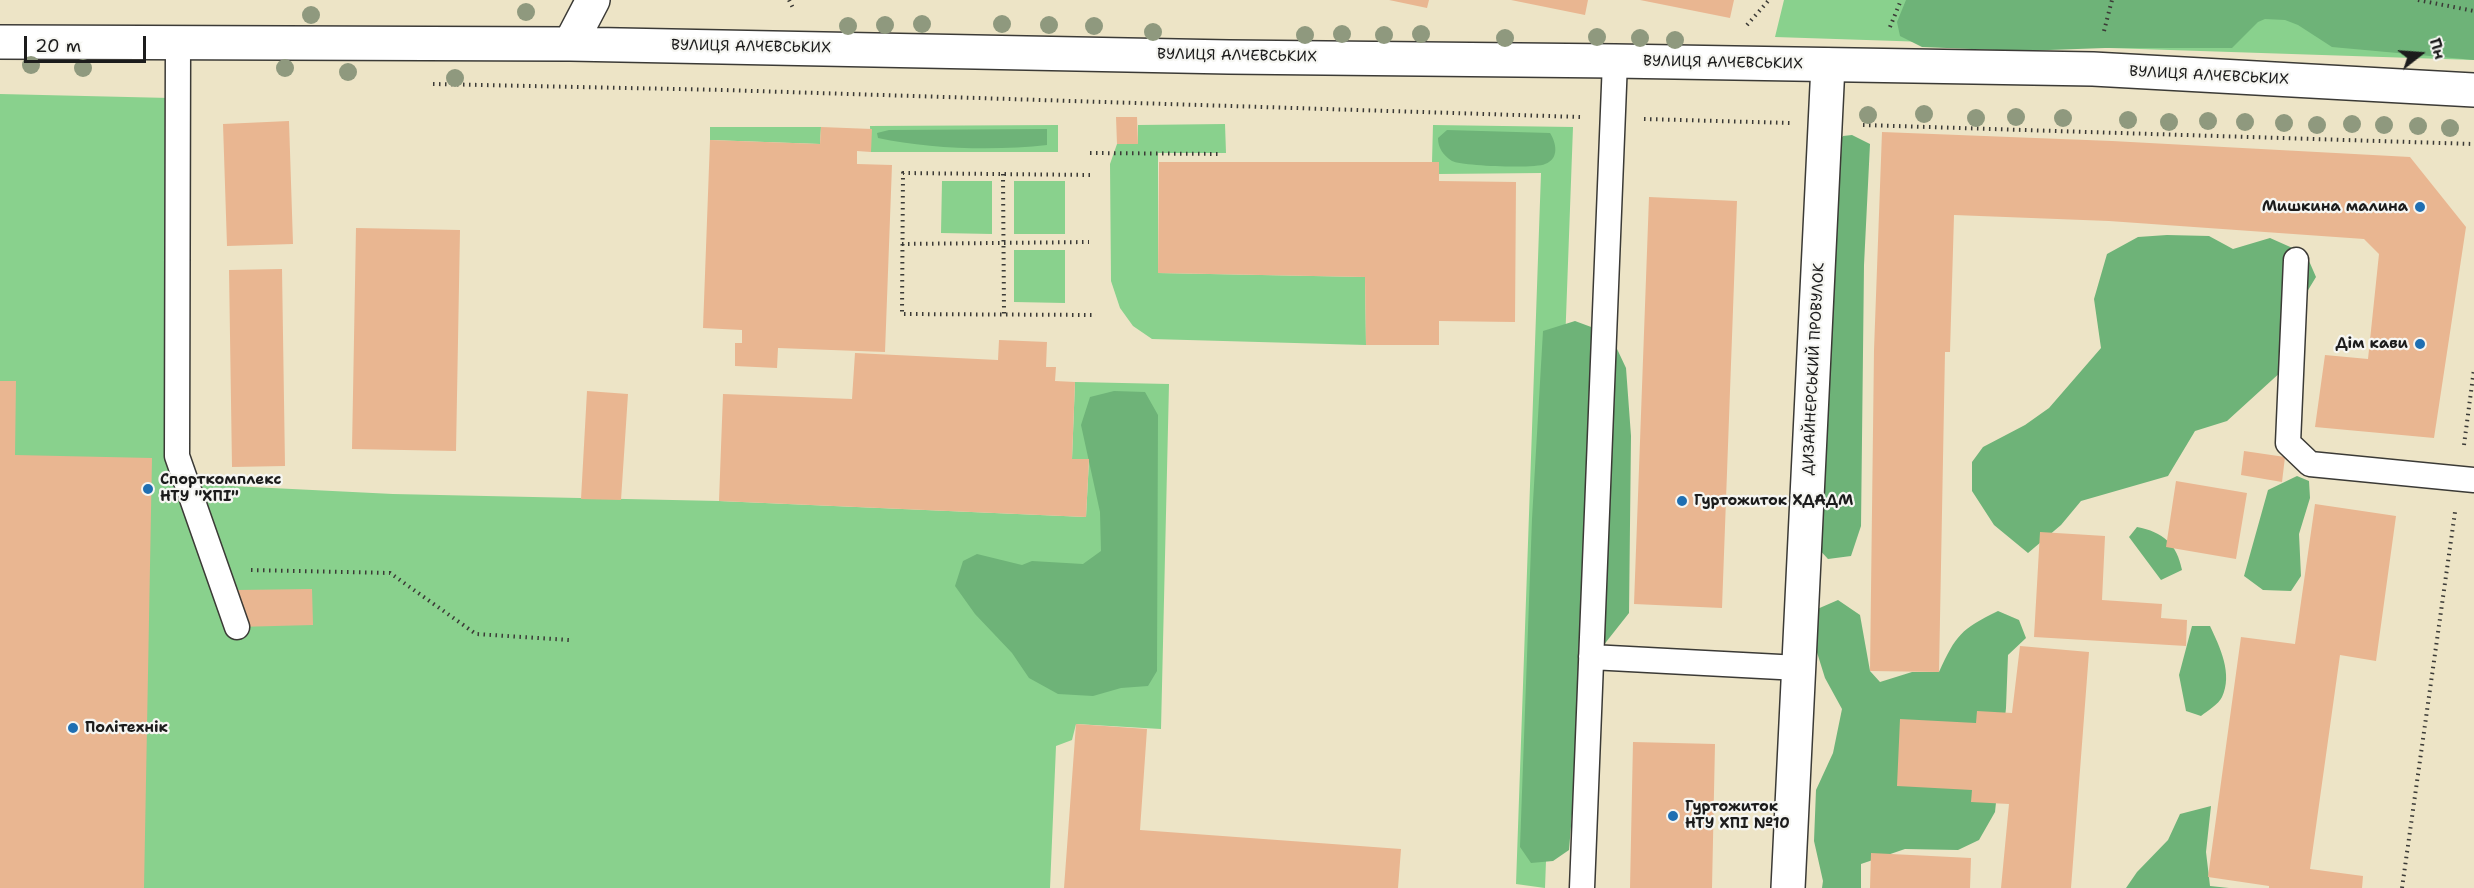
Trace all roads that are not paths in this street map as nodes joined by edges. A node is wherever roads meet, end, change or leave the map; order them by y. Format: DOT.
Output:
graph roads {
  1 [pos="593,0"];
  2 [pos="0,42"];
  3 [pos="178,43"];
  4 [pos="570,44"];
  5 [pos="1615,61"];
  6 [pos="1828,65"];
  7 [pos="2474,90"];
  8 [pos="2296,260"];
  9 [pos="2467,479"];
  10 [pos="237,627"];
  11 [pos="1591,657"];
  12 [pos="1799,668"];
  13 [pos="1582,888"];
  14 [pos="1788,888"];
  1 -- 4 [label="street"];
  2 -- 3 [label="street, ВУЛИЦЯ АЛЧЕВСЬКИХ"];
  3 -- 4 [label="street, ВУЛИЦЯ АЛЧЕВСЬКИХ"];
  3 -- 10 [label="lane"];
  4 -- 5 [label="street, ВУЛИЦЯ АЛЧЕВСЬКИХ"];
  5 -- 6 [label="street, ВУЛИЦЯ АЛЧЕВСЬКИХ"];
  5 -- 11 [label="lane"];
  6 -- 7 [label="street, ВУЛИЦЯ АЛЧЕВСЬКИХ"];
  6 -- 12 [label="street, ДИЗАЙНЕРСЬКИЙ ПРОВУЛОК"];
  8 -- 9 [label="lane"];
  11 -- 12 [label="lane"];
  11 -- 13 [label="lane"];
  12 -- 14 [label="street, ДИЗАЙНЕРСЬКИЙ ПРОВУЛОК"];
}
